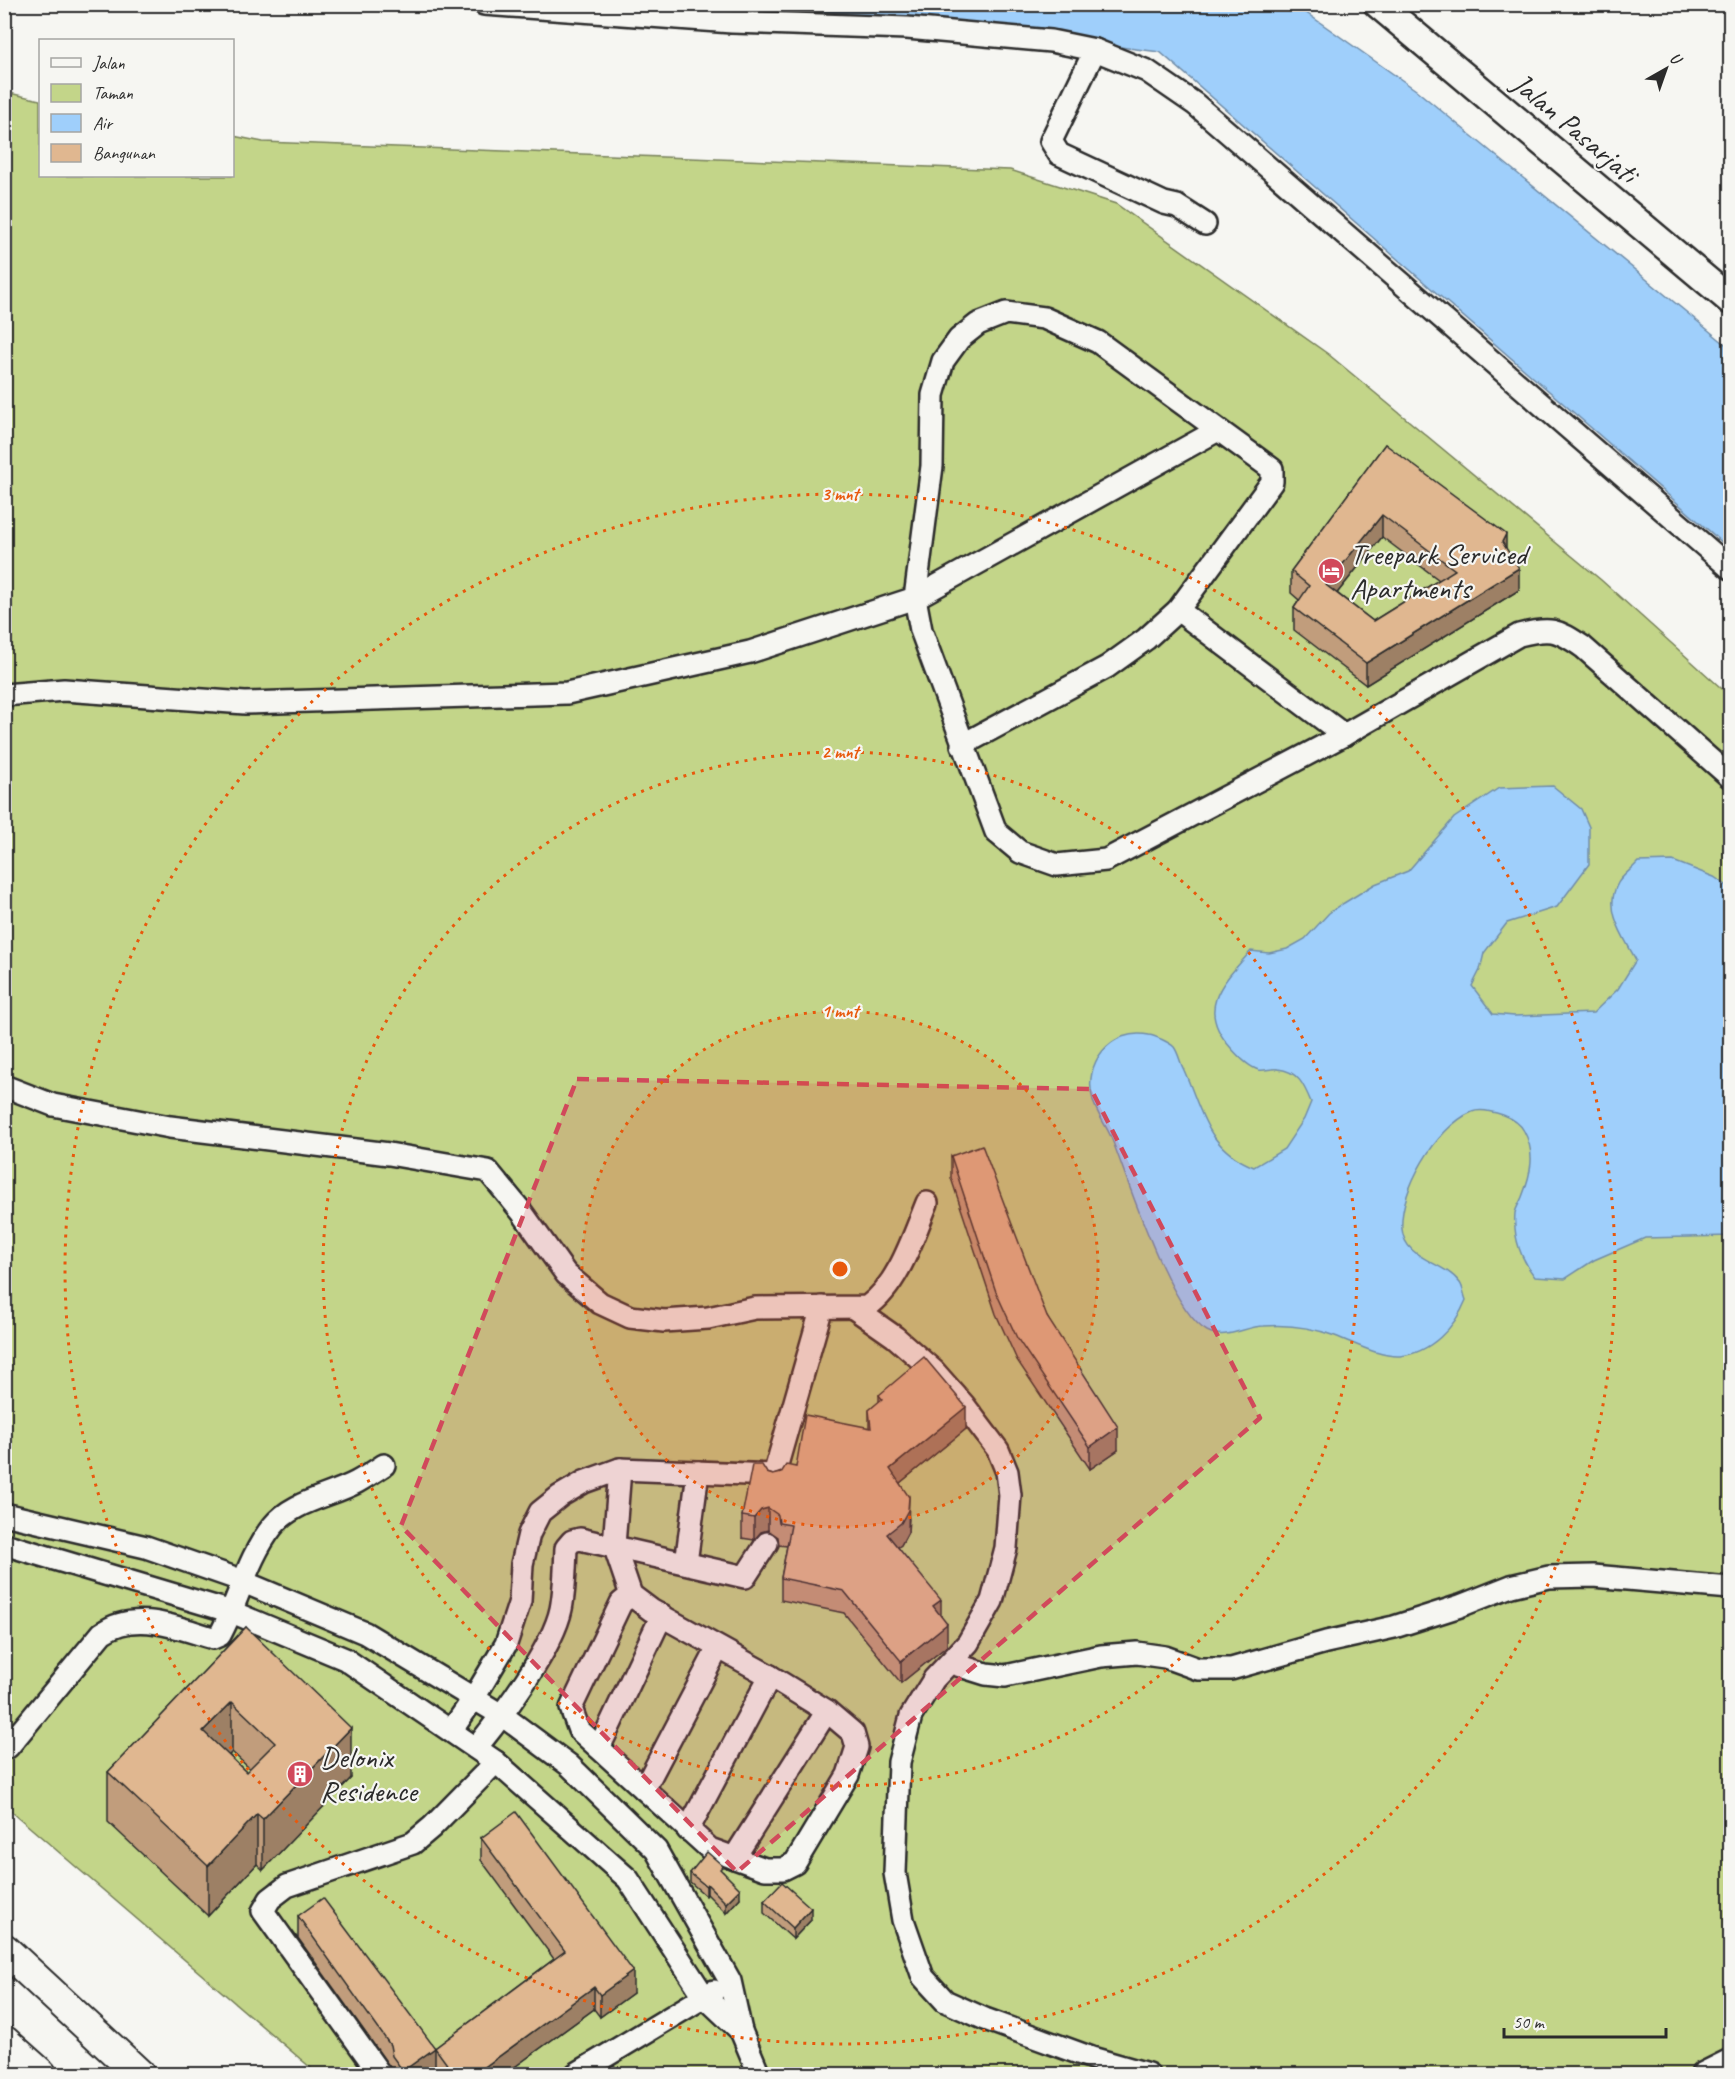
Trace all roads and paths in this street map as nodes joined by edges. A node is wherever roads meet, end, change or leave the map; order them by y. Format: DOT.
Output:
graph roads {
  1 [pos="484,4"];
  2 [pos="1378,4"];
  3 [pos="1095,50"];
  4 [pos="1205,224"];
  5 [pos="1731,300"];
  6 [pos="1218,430"];
  7 [pos="1731,568"];
  8 [pos="915,598"];
  9 [pos="1178,610"];
  10 [pos="4,695"];
  11 [pos="1344,735"];
  12 [pos="962,745"];
  13 [pos="1731,777"];
  14 [pos="4,1086"];
  15 [pos="927,1203"];
  16 [pos="822,1307"];
  17 [pos="855,1309"];
  18 [pos="384,1465"];
  19 [pos="620,1469"];
  20 [pos="698,1472"];
  21 [pos="4,1514"];
  22 [pos="767,1542"];
  23 [pos="4,1544"];
  24 [pos="614,1545"];
  25 [pos="686,1563"];
  26 [pos="241,1581"];
  27 [pos="1731,1588"];
  28 [pos="631,1595"];
  29 [pos="232,1612"];
  30 [pos="662,1615"];
  31 [pos="718,1648"];
  32 [pos="951,1663"];
  33 [pos="770,1676"];
  34 [pos="474,1698"];
  35 [pos="827,1711"];
  36 [pos="502,1716"];
  37 [pos="451,1731"];
  38 [pos="8,1747"];
  39 [pos="477,1748"];
  40 [pos="599,1748"];
  41 [pos="496,1762"];
  42 [pos="644,1789"];
  43 [pos="688,1830"];
  44 [pos="734,1858"];
  45 [pos="4,1949"];
  46 [pos="730,1981"];
  47 [pos="704,1996"];
  48 [pos="741,2031"];
  49 [pos="4,2041"];
  50 [pos="1731,2060"];
  51 [pos="41,2074"];
  52 [pos="139,2074"];
  53 [pos="380,2074"];
  54 [pos="576,2074"];
  55 [pos="759,2074"];
  56 [pos="1148,2074"];
  57 [pos="1701,2074"];
  1 -- 3 [label="street"];
  2 -- 5 [label="main road, Jalan Pasarjati"];
  3 -- 4 [label="street"];
  3 -- 7 [label="street"];
  6 -- 8 [label="street"];
  6 -- 8 [label="street"];
  6 -- 9 [label="street"];
  8 -- 10 [label="street"];
  8 -- 12 [label="street"];
  9 -- 11 [label="street"];
  9 -- 12 [label="street"];
  11 -- 12 [label="street"];
  11 -- 13 [label="street"];
  14 -- 16 [label="street"];
  15 -- 17 [label="street"];
  16 -- 17 [label="street"];
  16 -- 20 [label="street"];
  17 -- 32 [label="street"];
  18 -- 26 [label="street"];
  19 -- 20 [label="street"];
  19 -- 24 [label="street"];
  19 -- 34 [label="street"];
  20 -- 25 [label="street"];
  21 -- 26 [label="street"];
  22 -- 25 [label="street"];
  23 -- 29 [label="street"];
  24 -- 25 [label="street"];
  24 -- 28 [label="street"];
  24 -- 36 [label="street"];
  26 -- 29 [label="street"];
  26 -- 34 [label="street"];
  27 -- 32 [label="street"];
  28 -- 30 [label="street"];
  28 -- 40 [label="street"];
  29 -- 37 [label="street"];
  29 -- 38 [label="street"];
  30 -- 31 [label="street"];
  30 -- 40 [label="street"];
  31 -- 33 [label="street"];
  31 -- 42 [label="street"];
  32 -- 56 [label="street"];
  33 -- 35 [label="street"];
  33 -- 43 [label="street"];
  34 -- 36 [label="street"];
  34 -- 37 [label="street"];
  35 -- 44 [label="street"];
  35 -- 44 [label="street"];
  36 -- 39 [label="street"];
  36 -- 46 [label="street"];
  37 -- 39 [label="street"];
  39 -- 41 [label="street"];
  40 -- 42 [label="street"];
  41 -- 47 [label="street"];
  41 -- 53 [label="street"];
  42 -- 43 [label="street"];
  43 -- 44 [label="street"];
  45 -- 52 [label="highway"];
  46 -- 47 [label="street"];
  46 -- 48 [label="street"];
  47 -- 48 [label="street"];
  47 -- 54 [label="street"];
  48 -- 55 [label="street"];
  49 -- 51 [label="highway"];
  50 -- 57 [label="street"];
}
